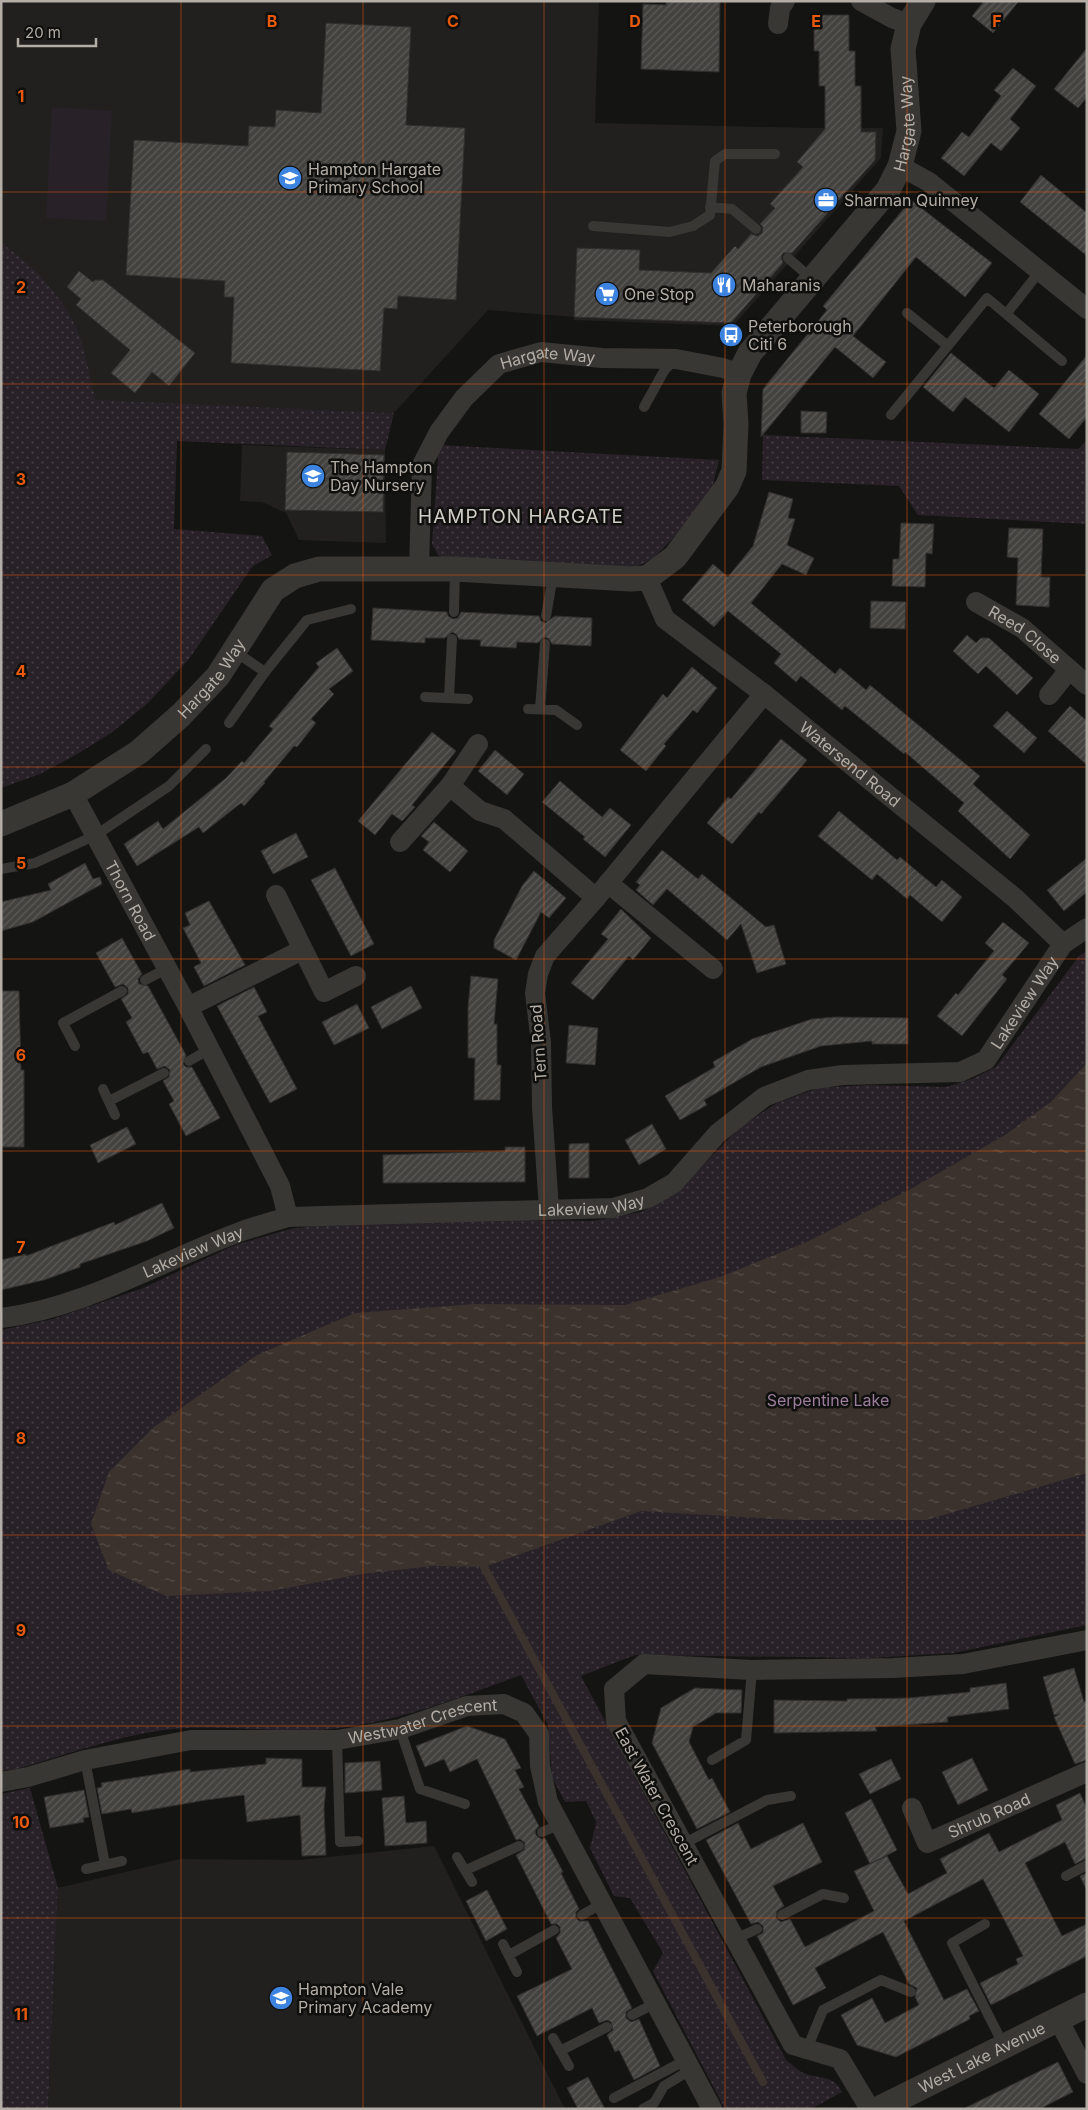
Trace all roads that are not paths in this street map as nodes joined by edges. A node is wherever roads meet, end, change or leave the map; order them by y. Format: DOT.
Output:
graph roads {
  1 [pos="785,1"];
  2 [pos="861,1"];
  3 [pos="923,1"];
  4 [pos="778,24"];
  5 [pos="909,24"];
  6 [pos="775,154"];
  7 [pos="900,166"];
  8 [pos="710,207"];
  9 [pos="593,226"];
  10 [pos="756,229"];
  11 [pos="788,258"];
  12 [pos="1040,271"];
  13 [pos="813,280"];
  14 [pos="1087,309"];
  15 [pos="907,313"];
  16 [pos="1007,313"];
  17 [pos="948,346"];
  18 [pos="676,359"];
  19 [pos="1062,361"];
  20 [pos="739,374"];
  21 [pos="644,407"];
  22 [pos="891,415"];
  23 [pos="455,569"];
  24 [pos="419,570"];
  25 [pos="553,576"];
  26 [pos="647,578"];
  27 [pos="976,602"];
  28 [pos="351,609"];
  29 [pos="454,612"];
  30 [pos="546,616"];
  31 [pos="452,639"];
  32 [pos="544,644"];
  33 [pos="233,651"];
  34 [pos="1069,670"];
  35 [pos="265,672"];
  36 [pos="1087,685"];
  37 [pos="764,694"];
  38 [pos="1049,695"];
  39 [pos="425,696"];
  40 [pos="449,697"];
  41 [pos="468,699"];
  42 [pos="528,708"];
  43 [pos="540,709"];
  44 [pos="229,724"];
  45 [pos="577,725"];
  46 [pos="478,744"];
  47 [pos="206,749"];
  48 [pos="450,786"];
  49 [pos="73,794"];
  50 [pos="1,824"];
  51 [pos="96,835"];
  52 [pos="400,842"];
  53 [pos="1,869"];
  54 [pos="602,890"];
  55 [pos="276,895"];
  56 [pos="1087,928"];
  57 [pos="1063,944"];
  58 [pos="302,950"];
  59 [pos="168,968"];
  60 [pos="713,970"];
  61 [pos="356,976"];
  62 [pos="145,980"];
  63 [pos="122,991"];
  64 [pos="188,1007"];
  65 [pos="75,1046"];
  66 [pos="210,1049"];
  67 [pos="189,1061"];
  68 [pos="164,1073"];
  69 [pos="103,1089"];
  70 [pos="109,1101"];
  71 [pos="116,1115"];
  72 [pos="549,1209"];
  73 [pos="288,1217"];
  74 [pos="1,1318"];
  75 [pos="1087,1640"];
  76 [pos="752,1670"];
  77 [pos="400,1729"];
  78 [pos="337,1740"];
  79 [pos="85,1760"];
  80 [pos="712,1760"];
  81 [pos="1087,1772"];
  82 [pos="1,1782"];
  83 [pos="790,1796"];
  84 [pos="465,1804"];
  85 [pos="912,1808"];
  86 [pos="561,1824"];
  87 [pos="542,1832"];
  88 [pos="358,1841"];
  89 [pos="683,1844"];
  90 [pos="519,1846"];
  91 [pos="457,1857"];
  92 [pos="122,1861"];
  93 [pos="105,1864"];
  94 [pos="1087,1865"];
  95 [pos="86,1869"];
  96 [pos="466,1870"];
  97 [pos="1066,1876"];
  98 [pos="472,1882"];
  99 [pos="844,1898"];
  100 [pos="603,1903"];
  101 [pos="582,1915"];
  102 [pos="782,1915"];
  103 [pos="985,1924"];
  104 [pos="757,1929"];
  105 [pos="554,1930"];
  106 [pos="735,1939"];
  107 [pos="503,1944"];
  108 [pos="509,1955"];
  109 [pos="517,1972"];
  110 [pos="911,1992"];
  111 [pos="656,2004"];
  112 [pos="1087,2005"];
  113 [pos="632,2015"];
  114 [pos="1059,2021"];
  115 [pos="607,2027"];
  116 [pos="553,2038"];
  117 [pos="1005,2047"];
  118 [pos="807,2049"];
  119 [pos="560,2051"];
  120 [pos="689,2064"];
  121 [pos="569,2066"];
  122 [pos="1087,2074"];
  123 [pos="614,2098"];
  124 [pos="643,2109"];
  125 [pos="712,2109"];
  126 [pos="870,2109"];
  127 [pos="878,2109"];
  1 -- 4 [label="street"];
  2 -- 5 [label="street"];
  3 -- 5 [label="street, Hargate Way"];
  5 -- 7 [label="street, Hargate Way"];
  6 -- 8 [label="lane"];
  7 -- 12 [label="street"];
  7 -- 13 [label="street, Hargate Way"];
  8 -- 9 [label="lane"];
  8 -- 10 [label="lane"];
  11 -- 13 [label="lane"];
  12 -- 14 [label="street"];
  12 -- 16 [label="lane"];
  13 -- 20 [label="street, Hargate Way"];
  15 -- 17 [label="lane"];
  16 -- 17 [label="lane"];
  16 -- 19 [label="lane"];
  17 -- 22 [label="lane"];
  18 -- 20 [label="street, Hargate Way"];
  18 -- 21 [label="lane"];
  18 -- 24 [label="street, Hargate Way"];
  20 -- 26 [label="street, Hargate Way"];
  23 -- 24 [label="street, Hargate Way"];
  23 -- 25 [label="street, Hargate Way"];
  23 -- 29 [label="lane"];
  24 -- 33 [label="street, Hargate Way"];
  25 -- 26 [label="street, Hargate Way"];
  25 -- 30 [label="lane"];
  26 -- 37 [label="street, Watersend Road"];
  27 -- 34 [label="street, Reed Close"];
  28 -- 35 [label="lane"];
  31 -- 40 [label="lane"];
  32 -- 43 [label="lane"];
  33 -- 35 [label="lane"];
  33 -- 49 [label="street, Hargate Way"];
  34 -- 36 [label="street, Reed Close"];
  34 -- 38 [label="street, Reed Close"];
  35 -- 44 [label="lane"];
  37 -- 54 [label="street, Tern Road"];
  37 -- 57 [label="street, Watersend Road"];
  39 -- 40 [label="lane"];
  40 -- 41 [label="lane"];
  42 -- 43 [label="lane"];
  43 -- 45 [label="lane"];
  46 -- 48 [label="street"];
  47 -- 51 [label="lane"];
  48 -- 52 [label="street"];
  48 -- 54 [label="street"];
  49 -- 50 [label="street, Hargate Way"];
  49 -- 51 [label="street, Thorn Road"];
  51 -- 53 [label="lane"];
  51 -- 59 [label="street, Thorn Road"];
  54 -- 60 [label="street"];
  54 -- 72 [label="street, Tern Road"];
  55 -- 58 [label="street"];
  56 -- 57 [label="street, Lakeview Way"];
  57 -- 72 [label="street, Lakeview Way"];
  58 -- 61 [label="street"];
  58 -- 64 [label="street"];
  59 -- 62 [label="lane"];
  59 -- 64 [label="street, Thorn Road"];
  63 -- 65 [label="lane"];
  64 -- 66 [label="street, Thorn Road"];
  66 -- 67 [label="lane"];
  66 -- 73 [label="street, Thorn Road"];
  68 -- 70 [label="lane"];
  69 -- 70 [label="lane"];
  70 -- 71 [label="lane"];
  72 -- 73 [label="street, Lakeview Way"];
  73 -- 74 [label="street, Lakeview Way"];
  75 -- 76 [label="street, East Water Crescent"];
  76 -- 80 [label="lane"];
  76 -- 89 [label="street, East Water Crescent"];
  77 -- 78 [label="street, Westwater Crescent"];
  77 -- 84 [label="lane"];
  77 -- 86 [label="street, Westwater Crescent"];
  78 -- 79 [label="street, Westwater Crescent"];
  78 -- 88 [label="lane"];
  79 -- 82 [label="street, Westwater Crescent"];
  79 -- 93 [label="lane"];
  81 -- 85 [label="street, Shrub Road"];
  83 -- 89 [label="lane"];
  86 -- 87 [label="lane"];
  86 -- 100 [label="street, Westwater Crescent"];
  89 -- 106 [label="street, East Water Crescent"];
  90 -- 96 [label="lane"];
  91 -- 96 [label="lane"];
  92 -- 93 [label="lane"];
  93 -- 95 [label="lane"];
  94 -- 97 [label="lane"];
  96 -- 98 [label="lane"];
  99 -- 102 [label="lane"];
  100 -- 101 [label="lane"];
  100 -- 111 [label="street, Westwater Crescent"];
  103 -- 117 [label="lane"];
  104 -- 106 [label="lane"];
  105 -- 108 [label="lane"];
  106 -- 118 [label="street, East Water Crescent"];
  107 -- 108 [label="lane"];
  108 -- 109 [label="lane"];
  110 -- 118 [label="lane"];
  111 -- 113 [label="lane"];
  111 -- 120 [label="street, Westwater Crescent"];
  112 -- 114 [label="street, West Lake Avenue"];
  114 -- 117 [label="street, West Lake Avenue"];
  114 -- 122 [label="street"];
  115 -- 119 [label="lane"];
  116 -- 119 [label="lane"];
  117 -- 127 [label="street, West Lake Avenue"];
  118 -- 126 [label="street, East Water Crescent"];
  119 -- 121 [label="lane"];
  120 -- 123 [label="lane"];
  120 -- 124 [label="lane"];
  120 -- 125 [label="street, Westwater Crescent"];
}
